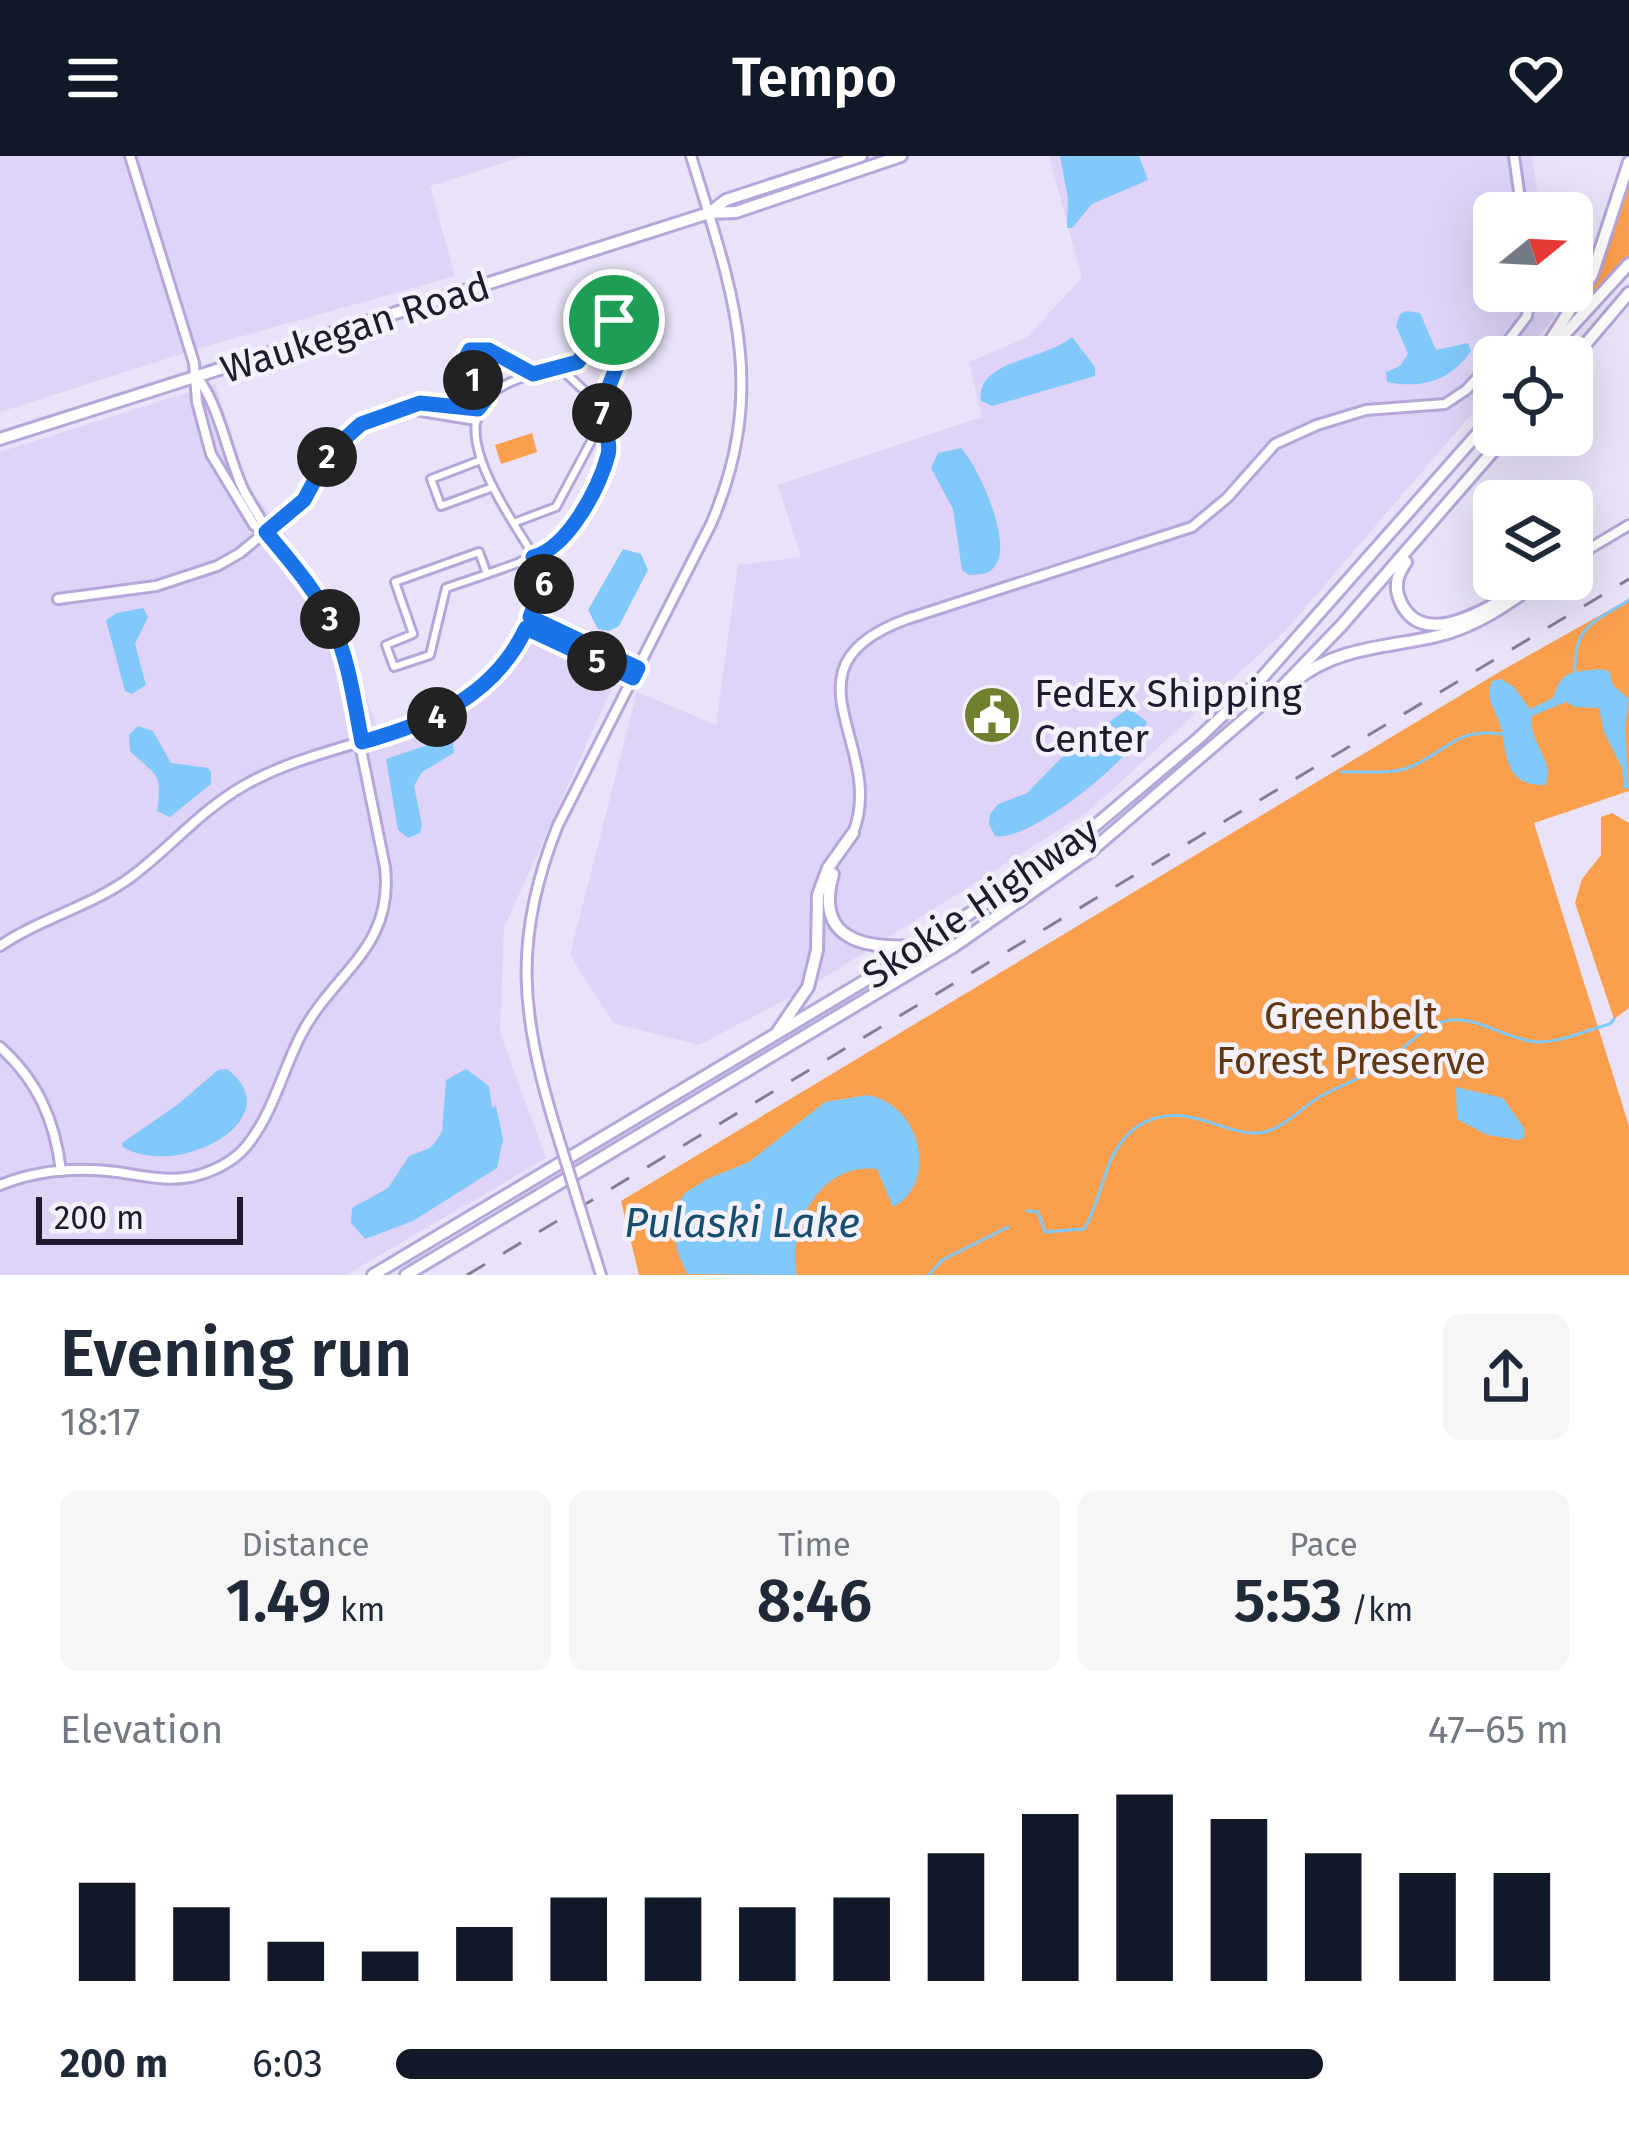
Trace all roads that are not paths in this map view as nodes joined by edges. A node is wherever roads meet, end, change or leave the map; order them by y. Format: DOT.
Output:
graph roads {
  1 [pos="130,156"];
  2 [pos="691,156"];
  3 [pos="861,156"];
  4 [pos="902,156"];
  5 [pos="1514,156"];
  6 [pos="1629,163"];
  7 [pos="1519,192"];
  8 [pos="709,213"];
  9 [pos="1629,264"];
  10 [pos="604,284"];
  11 [pos="1629,293"];
  12 [pos="1629,308"];
  13 [pos="614,320"];
  14 [pos="1604,322"];
  15 [pos="1555,336"];
  16 [pos="1562,336"];
  17 [pos="1592,336"];
  18 [pos="560,368"];
  19 [pos="533,374"];
  20 [pos="198,378"];
  21 [pos="1473,382"];
  22 [pos="486,399"];
  23 [pos="603,408"];
  24 [pos="477,414"];
  25 [pos="602,421"];
  26 [pos="0,439"];
  27 [pos="1473,440"];
  28 [pos="1490,456"];
  29 [pos="481,460"];
  30 [pos="493,487"];
  31 [pos="1451,500"];
  32 [pos="515,523"];
  33 [pos="1629,525"];
  34 [pos="266,532"];
  35 [pos="1593,546"];
  36 [pos="533,557"];
  37 [pos="521,561"];
  38 [pos="487,574"];
  39 [pos="58,599"];
  40 [pos="1501,600"];
  41 [pos="1513,600"];
  42 [pos="530,618"];
  43 [pos="635,673"];
  44 [pos="1250,714"];
  45 [pos="362,742"];
  46 [pos="854,833"];
  47 [pos="0,946"];
  48 [pos="922,946"];
  49 [pos="777,1033"];
  50 [pos="0,1047"];
  51 [pos="61,1171"];
  52 [pos="0,1185"];
  53 [pos="374,1275"];
  54 [pos="406,1275"];
  55 [pos="601,1275"];
  1 -- 20 [label="street"];
  2 -- 8 [label="street"];
  3 -- 8 [label="main road, Waukegan Road"];
  4 -- 8 [label="main road, Waukegan Road"];
  5 -- 7 [label="street"];
  6 -- 15 [label="main road"];
  8 -- 20 [label="main road, Waukegan Road"];
  8 -- 43 [label="street"];
  9 -- 16 [label="main road"];
  10 -- 13 [label="street"];
  11 -- 14 [label="main road"];
  12 -- 14 [label="main road"];
  13 -- 18 [label="street"];
  13 -- 23 [label="street"];
  14 -- 17 [label="main road"];
  18 -- 19 [label="street"];
  18 -- 23 [label="street"];
  19 -- 22 [label="street"];
  19 -- 22 [label="street"];
  20 -- 26 [label="main road, Waukegan Road"];
  20 -- 34 [label="street"];
  20 -- 34 [label="street"];
  21 -- 46 [label="street"];
  22 -- 24 [label="street"];
  23 -- 25 [label="street"];
  24 -- 29 [label="street"];
  24 -- 34 [label="street"];
  25 -- 32 [label="street"];
  25 -- 36 [label="street"];
  27 -- 48 [label="main road, Skokie Highway"];
  28 -- 31 [label="main road, Skokie Highway"];
  29 -- 30 [label="street"];
  29 -- 30 [label="street"];
  30 -- 32 [label="street"];
  31 -- 40 [label="main road"];
  31 -- 44 [label="main road, Skokie Highway"];
  32 -- 36 [label="street"];
  33 -- 35 [label="street"];
  34 -- 39 [label="street"];
  34 -- 45 [label="street"];
  36 -- 37 [label="street"];
  36 -- 42 [label="street"];
  37 -- 38 [label="street"];
  37 -- 42 [label="street"];
  38 -- 38 [label="street"];
  41 -- 44 [label="main road"];
  42 -- 43 [label="street"];
  42 -- 45 [label="street"];
  43 -- 55 [label="street, bridge"];
  44 -- 54 [label="main road, Skokie Highway"];
  45 -- 47 [label="street"];
  45 -- 51 [label="street"];
  46 -- 48 [label="main road"];
  46 -- 49 [label="main road"];
  48 -- 49 [label="main road, Skokie Highway"];
  49 -- 53 [label="main road, Skokie Highway"];
  50 -- 51 [label="street"];
  51 -- 52 [label="street"];
}
